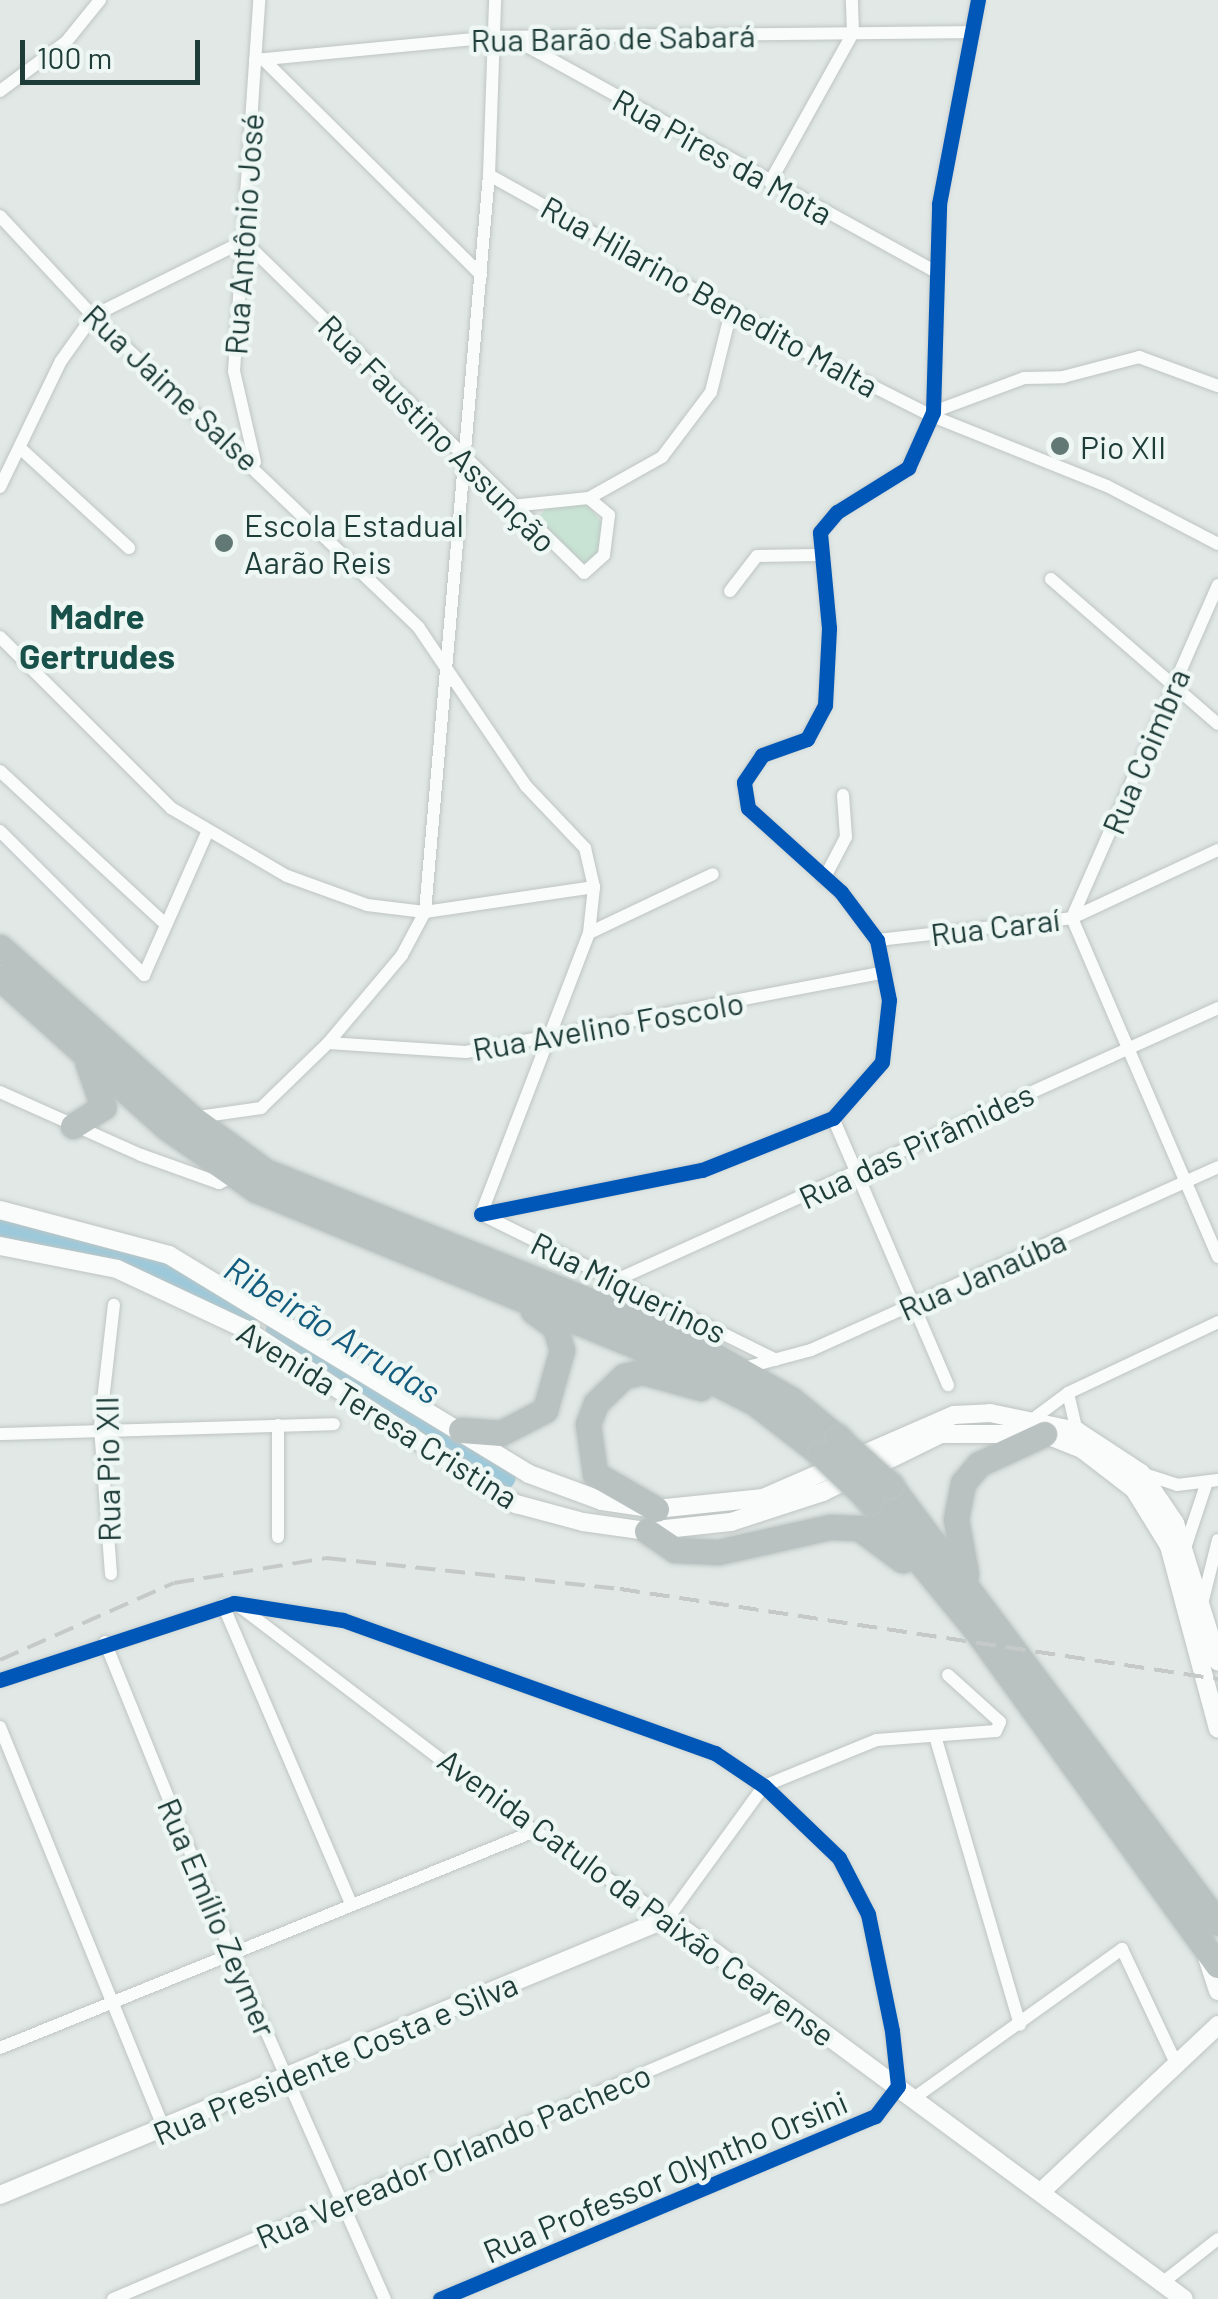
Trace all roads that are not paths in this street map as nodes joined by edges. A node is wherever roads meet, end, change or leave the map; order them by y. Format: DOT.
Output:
graph roads {
  1 [pos="100,0"];
  2 [pos="259,0"];
  3 [pos="495,0"];
  4 [pos="852,0"];
  5 [pos="978,0"];
  6 [pos="972,32"];
  7 [pos="852,33"];
  8 [pos="492,36"];
  9 [pos="512,38"];
  10 [pos="259,59"];
  11 [pos="0,91"];
  12 [pos="489,175"];
  13 [pos="770,182"];
  14 [pos="0,216"];
  15 [pos="244,240"];
  16 [pos="936,272"];
  17 [pos="481,276"];
  18 [pos="731,312"];
  19 [pos="93,316"];
  20 [pos="1218,386"];
  21 [pos="933,414"];
  22 [pos="20,448"];
  23 [pos="462,454"];
  24 [pos="256,465"];
  25 [pos="0,487"];
  26 [pos="590,498"];
  27 [pos="511,506"];
  28 [pos="1218,544"];
  29 [pos="129,548"];
  30 [pos="817,555"];
  31 [pos="1050,578"];
  32 [pos="1218,585"];
  33 [pos="730,591"];
  34 [pos="0,637"];
  35 [pos="443,654"];
  36 [pos="1174,683"];
  37 [pos="1218,724"];
  38 [pos="0,770"];
  39 [pos="843,795"];
  40 [pos="0,831"];
  41 [pos="207,833"];
  42 [pos="1218,850"];
  43 [pos="713,874"];
  44 [pos="824,878"];
  45 [pos="594,887"];
  46 [pos="426,912"];
  47 [pos="1072,918"];
  48 [pos="165,924"];
  49 [pos="589,932"];
  50 [pos="878,940"];
  51 [pos="0,947"];
  52 [pos="885,972"];
  53 [pos="0,978"];
  54 [pos="1218,1008"];
  55 [pos="328,1042"];
  56 [pos="548,1042"];
  57 [pos="1126,1048"];
  58 [pos="81,1051"];
  59 [pos="0,1092"];
  60 [pos="191,1117"];
  61 [pos="833,1118"];
  62 [pos="74,1126"];
  63 [pos="1218,1167"];
  64 [pos="856,1173"];
  65 [pos="234,1176"];
  66 [pos="1184,1182"];
  67 [pos="0,1210"];
  68 [pos="481,1214"];
  69 [pos="0,1246"];
  70 [pos="1218,1257"];
  71 [pos="168,1258"];
  72 [pos="614,1281"];
  73 [pos="161,1285"];
  74 [pos="494,1289"];
  75 [pos="914,1303"];
  76 [pos="114,1305"];
  77 [pos="1218,1322"];
  78 [pos="776,1360"];
  79 [pos="742,1369"];
  80 [pos="948,1385"];
  81 [pos="1068,1393"];
  82 [pos="755,1403"];
  83 [pos="334,1424"];
  84 [pos="278,1425"];
  85 [pos="1038,1426"];
  86 [pos="100,1428"];
  87 [pos="460,1430"];
  88 [pos="1077,1431"];
  89 [pos="0,1434"];
  90 [pos="829,1446"];
  91 [pos="1141,1472"];
  92 [pos="1212,1483"];
  93 [pos="880,1493"];
  94 [pos="652,1520"];
  95 [pos="278,1536"];
  96 [pos="1218,1540"];
  97 [pos="1186,1545"];
  98 [pos="111,1574"];
  99 [pos="968,1584"];
  100 [pos="228,1604"];
  101 [pos="1202,1604"];
  102 [pos="976,1630"];
  103 [pos="105,1642"];
  104 [pos="1218,1662"];
  105 [pos="948,1675"];
  106 [pos="0,1680"];
  107 [pos="0,1728"];
  108 [pos="1218,1730"];
  109 [pos="935,1736"];
  110 [pos="764,1786"];
  111 [pos="536,1830"];
  112 [pos="351,1904"];
  113 [pos="668,1918"];
  114 [pos="1218,1923"];
  115 [pos="230,1952"];
  116 [pos="1211,1957"];
  117 [pos="1218,1992"];
  118 [pos="112,2002"];
  119 [pos="792,2010"];
  120 [pos="1020,2025"];
  121 [pos="1218,2025"];
  122 [pos="0,2048"];
  123 [pos="1176,2063"];
  124 [pos="286,2078"];
  125 [pos="898,2086"];
  126 [pos="914,2098"];
  127 [pos="164,2129"];
  128 [pos="1042,2191"];
  129 [pos="0,2194"];
  130 [pos="342,2199"];
  131 [pos="1218,2238"];
  132 [pos="1162,2284"];
  133 [pos="113,2299"];
  134 [pos="385,2299"];
  135 [pos="440,2299"];
  136 [pos="1184,2299"];
  1 -- 11 [label="street"];
  2 -- 10 [label="street, Rua Antônio José"];
  3 -- 8 [label="street"];
  4 -- 7 [label="street"];
  5 -- 6 [label="street"];
  6 -- 7 [label="street, Rua Barão de Sabará"];
  6 -- 16 [label="street"];
  7 -- 9 [label="street, Rua Barão de Sabará"];
  7 -- 13 [label="street"];
  8 -- 9 [label="street, Rua Barão de Sabará"];
  8 -- 10 [label="street, Rua Barão de Sabará"];
  8 -- 12 [label="street"];
  9 -- 13 [label="street, Rua Pires da Mota"];
  10 -- 15 [label="street, Rua Antônio José"];
  10 -- 17 [label="street"];
  12 -- 17 [label="street"];
  12 -- 18 [label="street, Rua Hilarino Benedito Malta"];
  13 -- 16 [label="street, Rua Pires da Mota"];
  14 -- 19 [label="street, Rua Jaime Salse"];
  15 -- 19 [label="street"];
  15 -- 23 [label="street, Rua Faustino Assunção"];
  15 -- 24 [label="street, Rua Antônio José"];
  16 -- 21 [label="street"];
  17 -- 23 [label="street"];
  18 -- 21 [label="street, Rua Hilarino Benedito Malta"];
  18 -- 26 [label="street"];
  19 -- 22 [label="street"];
  19 -- 24 [label="street, Rua Jaime Salse"];
  20 -- 21 [label="street"];
  21 -- 28 [label="street, Rua Hilarino Benedito Malta"];
  21 -- 30 [label="street"];
  22 -- 25 [label="street"];
  22 -- 29 [label="street"];
  23 -- 27 [label="street, Rua Faustino Assunção"];
  23 -- 35 [label="street"];
  24 -- 35 [label="street, Rua Jaime Salse"];
  26 -- 27 [label="street"];
  26 -- 27 [label="street, Rua Faustino Assunção"];
  30 -- 33 [label="street"];
  30 -- 44 [label="street"];
  31 -- 36 [label="street"];
  32 -- 36 [label="street, Rua Coimbra"];
  34 -- 41 [label="street"];
  35 -- 45 [label="street, Rua Jaime Salse"];
  35 -- 46 [label="street"];
  36 -- 37 [label="street"];
  36 -- 47 [label="street, Rua Coimbra"];
  38 -- 48 [label="street"];
  39 -- 44 [label="street"];
  40 -- 48 [label="street"];
  41 -- 46 [label="street"];
  41 -- 48 [label="street"];
  42 -- 47 [label="street, Rua Caraí"];
  43 -- 49 [label="street"];
  44 -- 50 [label="street"];
  45 -- 46 [label="street"];
  45 -- 49 [label="street"];
  46 -- 55 [label="street"];
  47 -- 50 [label="street, Rua Caraí"];
  47 -- 57 [label="street"];
  49 -- 56 [label="street"];
  50 -- 52 [label="street"];
  51 -- 60 [label="highway"];
  52 -- 56 [label="street, Rua Avelino Foscolo"];
  52 -- 61 [label="street"];
  53 -- 58 [label="highway"];
  54 -- 57 [label="street, Rua das Pirâmides"];
  55 -- 56 [label="street, Rua Avelino Foscolo"];
  55 -- 60 [label="street"];
  56 -- 68 [label="street"];
  57 -- 64 [label="street, Rua das Pirâmides"];
  57 -- 66 [label="street"];
  58 -- 62 [label="highway"];
  58 -- 65 [label="highway"];
  59 -- 62 [label="street"];
  60 -- 79 [label="highway"];
  61 -- 64 [label="street"];
  61 -- 68 [label="street"];
  62 -- 65 [label="street"];
  63 -- 66 [label="street, Rua Janaúba"];
  64 -- 72 [label="street, Rua das Pirâmides"];
  64 -- 75 [label="street"];
  65 -- 74 [label="highway"];
  66 -- 70 [label="street"];
  66 -- 75 [label="street, Rua Janaúba"];
  67 -- 71 [label="main road, Avenida Teresa Cristina"];
  68 -- 72 [label="street, Rua Miquerinos"];
  69 -- 73 [label="main road, Avenida Teresa Cristina"];
  71 -- 73 [label="main road"];
  71 -- 87 [label="main road, Avenida Teresa Cristina"];
  72 -- 78 [label="street, Rua Miquerinos"];
  73 -- 94 [label="main road, Avenida Teresa Cristina"];
  74 -- 82 [label="highway"];
  74 -- 87 [label="highway"];
  75 -- 78 [label="street, Rua Janaúba"];
  75 -- 80 [label="street"];
  76 -- 86 [label="street, Rua Pio XII"];
  77 -- 81 [label="street"];
  78 -- 79 [label="street, Rua Janaúba"];
  79 -- 90 [label="highway"];
  81 -- 85 [label="street"];
  81 -- 88 [label="street"];
  82 -- 90 [label="highway"];
  82 -- 94 [label="highway"];
  83 -- 84 [label="street"];
  84 -- 86 [label="street"];
  84 -- 95 [label="street"];
  85 -- 88 [label="main road, Avenida Teresa Cristina"];
  85 -- 94 [label="main road, Avenida Teresa Cristina"];
  85 -- 99 [label="highway"];
  85 -- 108 [label="main road, Avenida Teresa Cristina"];
  86 -- 89 [label="street"];
  86 -- 98 [label="street, Rua Pio XII"];
  87 -- 94 [label="main road, Avenida Teresa Cristina"];
  88 -- 91 [label="main road, Avenida Teresa Cristina"];
  90 -- 93 [label="highway, bridge"];
  91 -- 92 [label="street"];
  91 -- 97 [label="main road, Avenida Teresa Cristina"];
  92 -- 97 [label="street"];
  93 -- 99 [label="highway"];
  93 -- 102 [label="highway"];
  94 -- 102 [label="highway"];
  96 -- 101 [label="street"];
  97 -- 101 [label="main road, Avenida Teresa Cristina"];
  99 -- 114 [label="highway"];
  100 -- 103 [label="street"];
  100 -- 110 [label="street"];
  100 -- 111 [label="street, Avenida Catulo da Paixão Cearense"];
  100 -- 112 [label="street"];
  101 -- 104 [label="main road, Avenida Teresa Cristina"];
  102 -- 116 [label="highway"];
  103 -- 106 [label="street"];
  103 -- 115 [label="street, Rua Emílio Zeymer"];
  105 -- 109 [label="street"];
  107 -- 118 [label="street"];
  109 -- 110 [label="street"];
  109 -- 120 [label="street"];
  110 -- 113 [label="street"];
  110 -- 125 [label="street"];
  111 -- 112 [label="street"];
  111 -- 113 [label="street, Avenida Catulo da Paixão Cearense"];
  112 -- 115 [label="street"];
  113 -- 119 [label="main road, Avenida Catulo da Paixão Cearense"];
  113 -- 124 [label="main road, Rua Presidente Costa e Silva"];
  115 -- 118 [label="street"];
  115 -- 124 [label="street, Rua Emílio Zeymer"];
  116 -- 117 [label="main road"];
  118 -- 122 [label="street"];
  118 -- 127 [label="street"];
  119 -- 125 [label="main road, Avenida Catulo da Paixão Cearense"];
  119 -- 130 [label="street, Rua Vereador Orlando Pacheco"];
  120 -- 123 [label="street"];
  120 -- 126 [label="street"];
  121 -- 123 [label="main road"];
  123 -- 128 [label="main road"];
  124 -- 127 [label="main road, Rua Presidente Costa e Silva"];
  124 -- 130 [label="street, Rua Emílio Zeymer"];
  125 -- 126 [label="main road, Avenida Catulo da Paixão Cearense"];
  125 -- 135 [label="street, Rua Professor Olyntho Orsini"];
  126 -- 128 [label="main road, Avenida Catulo da Paixão Cearense"];
  127 -- 129 [label="main road, Rua Presidente Costa e Silva"];
  128 -- 132 [label="main road, Avenida Catulo da Paixão Cearense"];
  130 -- 133 [label="street, Rua Vereador Orlando Pacheco"];
  130 -- 134 [label="street, Rua Emílio Zeymer"];
  131 -- 132 [label="street"];
  132 -- 136 [label="main road, Avenida Catulo da Paixão Cearense"];
}
